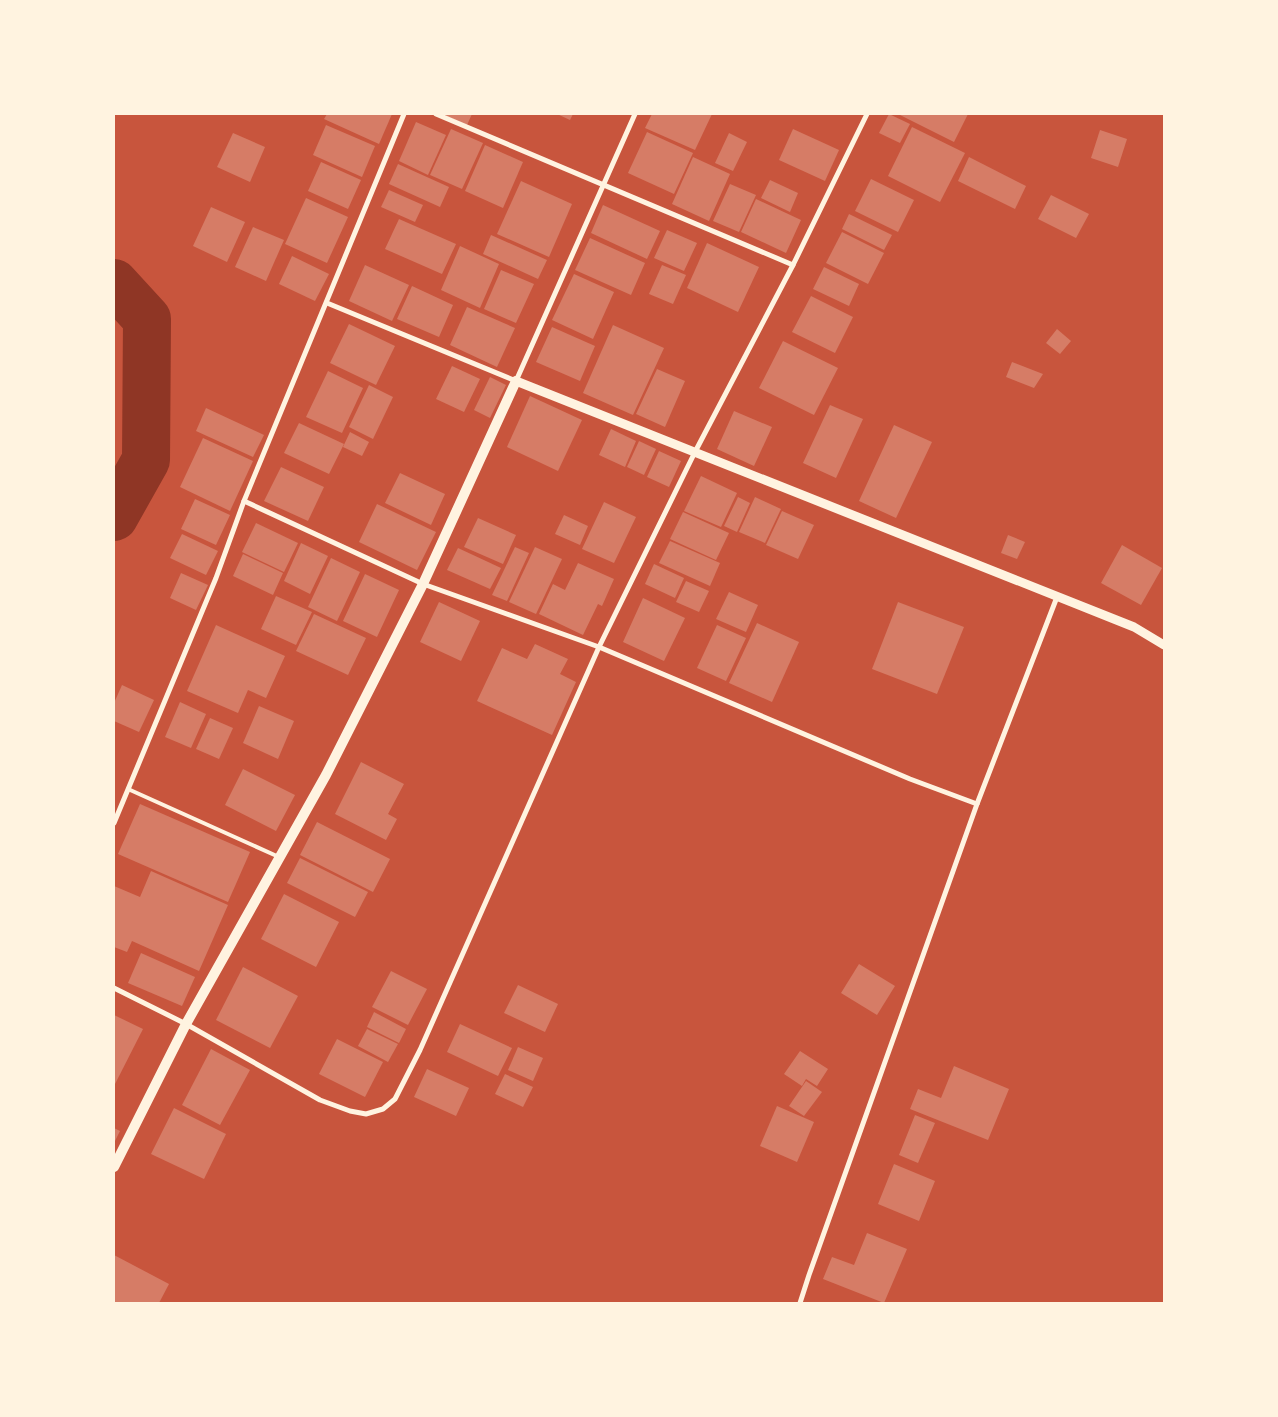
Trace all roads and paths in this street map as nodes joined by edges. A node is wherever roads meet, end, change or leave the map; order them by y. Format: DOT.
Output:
graph roads {
  1 [pos="404,114"];
  2 [pos="436,114"];
  3 [pos="635,114"];
  4 [pos="867,114"];
  5 [pos="604,184"];
  6 [pos="793,265"];
  7 [pos="327,303"];
  8 [pos="516,381"];
  9 [pos="695,452"];
  10 [pos="244,501"];
  11 [pos="423,584"];
  12 [pos="1057,597"];
  13 [pos="1164,645"];
  14 [pos="599,647"];
  15 [pos="128,789"];
  16 [pos="977,804"];
  17 [pos="114,823"];
  18 [pos="280,858"];
  19 [pos="114,988"];
  20 [pos="186,1024"];
  21 [pos="114,1167"];
  22 [pos="800,1303"];
  1 -- 7 [label="street"];
  2 -- 5 [label="street"];
  3 -- 5 [label="street"];
  4 -- 6 [label="street"];
  5 -- 6 [label="street"];
  5 -- 8 [label="street"];
  6 -- 9 [label="street"];
  7 -- 8 [label="street"];
  7 -- 10 [label="street"];
  8 -- 9 [label="street"];
  8 -- 11 [label="main road"];
  9 -- 12 [label="street"];
  9 -- 14 [label="street"];
  10 -- 11 [label="street"];
  10 -- 15 [label="street"];
  11 -- 14 [label="street"];
  11 -- 18 [label="main road"];
  12 -- 13 [label="street"];
  12 -- 16 [label="street"];
  14 -- 16 [label="street"];
  14 -- 20 [label="street"];
  15 -- 17 [label="street"];
  15 -- 18 [label="lane"];
  16 -- 22 [label="street"];
  18 -- 20 [label="main road"];
  19 -- 20 [label="street"];
  20 -- 21 [label="main road"];
}
